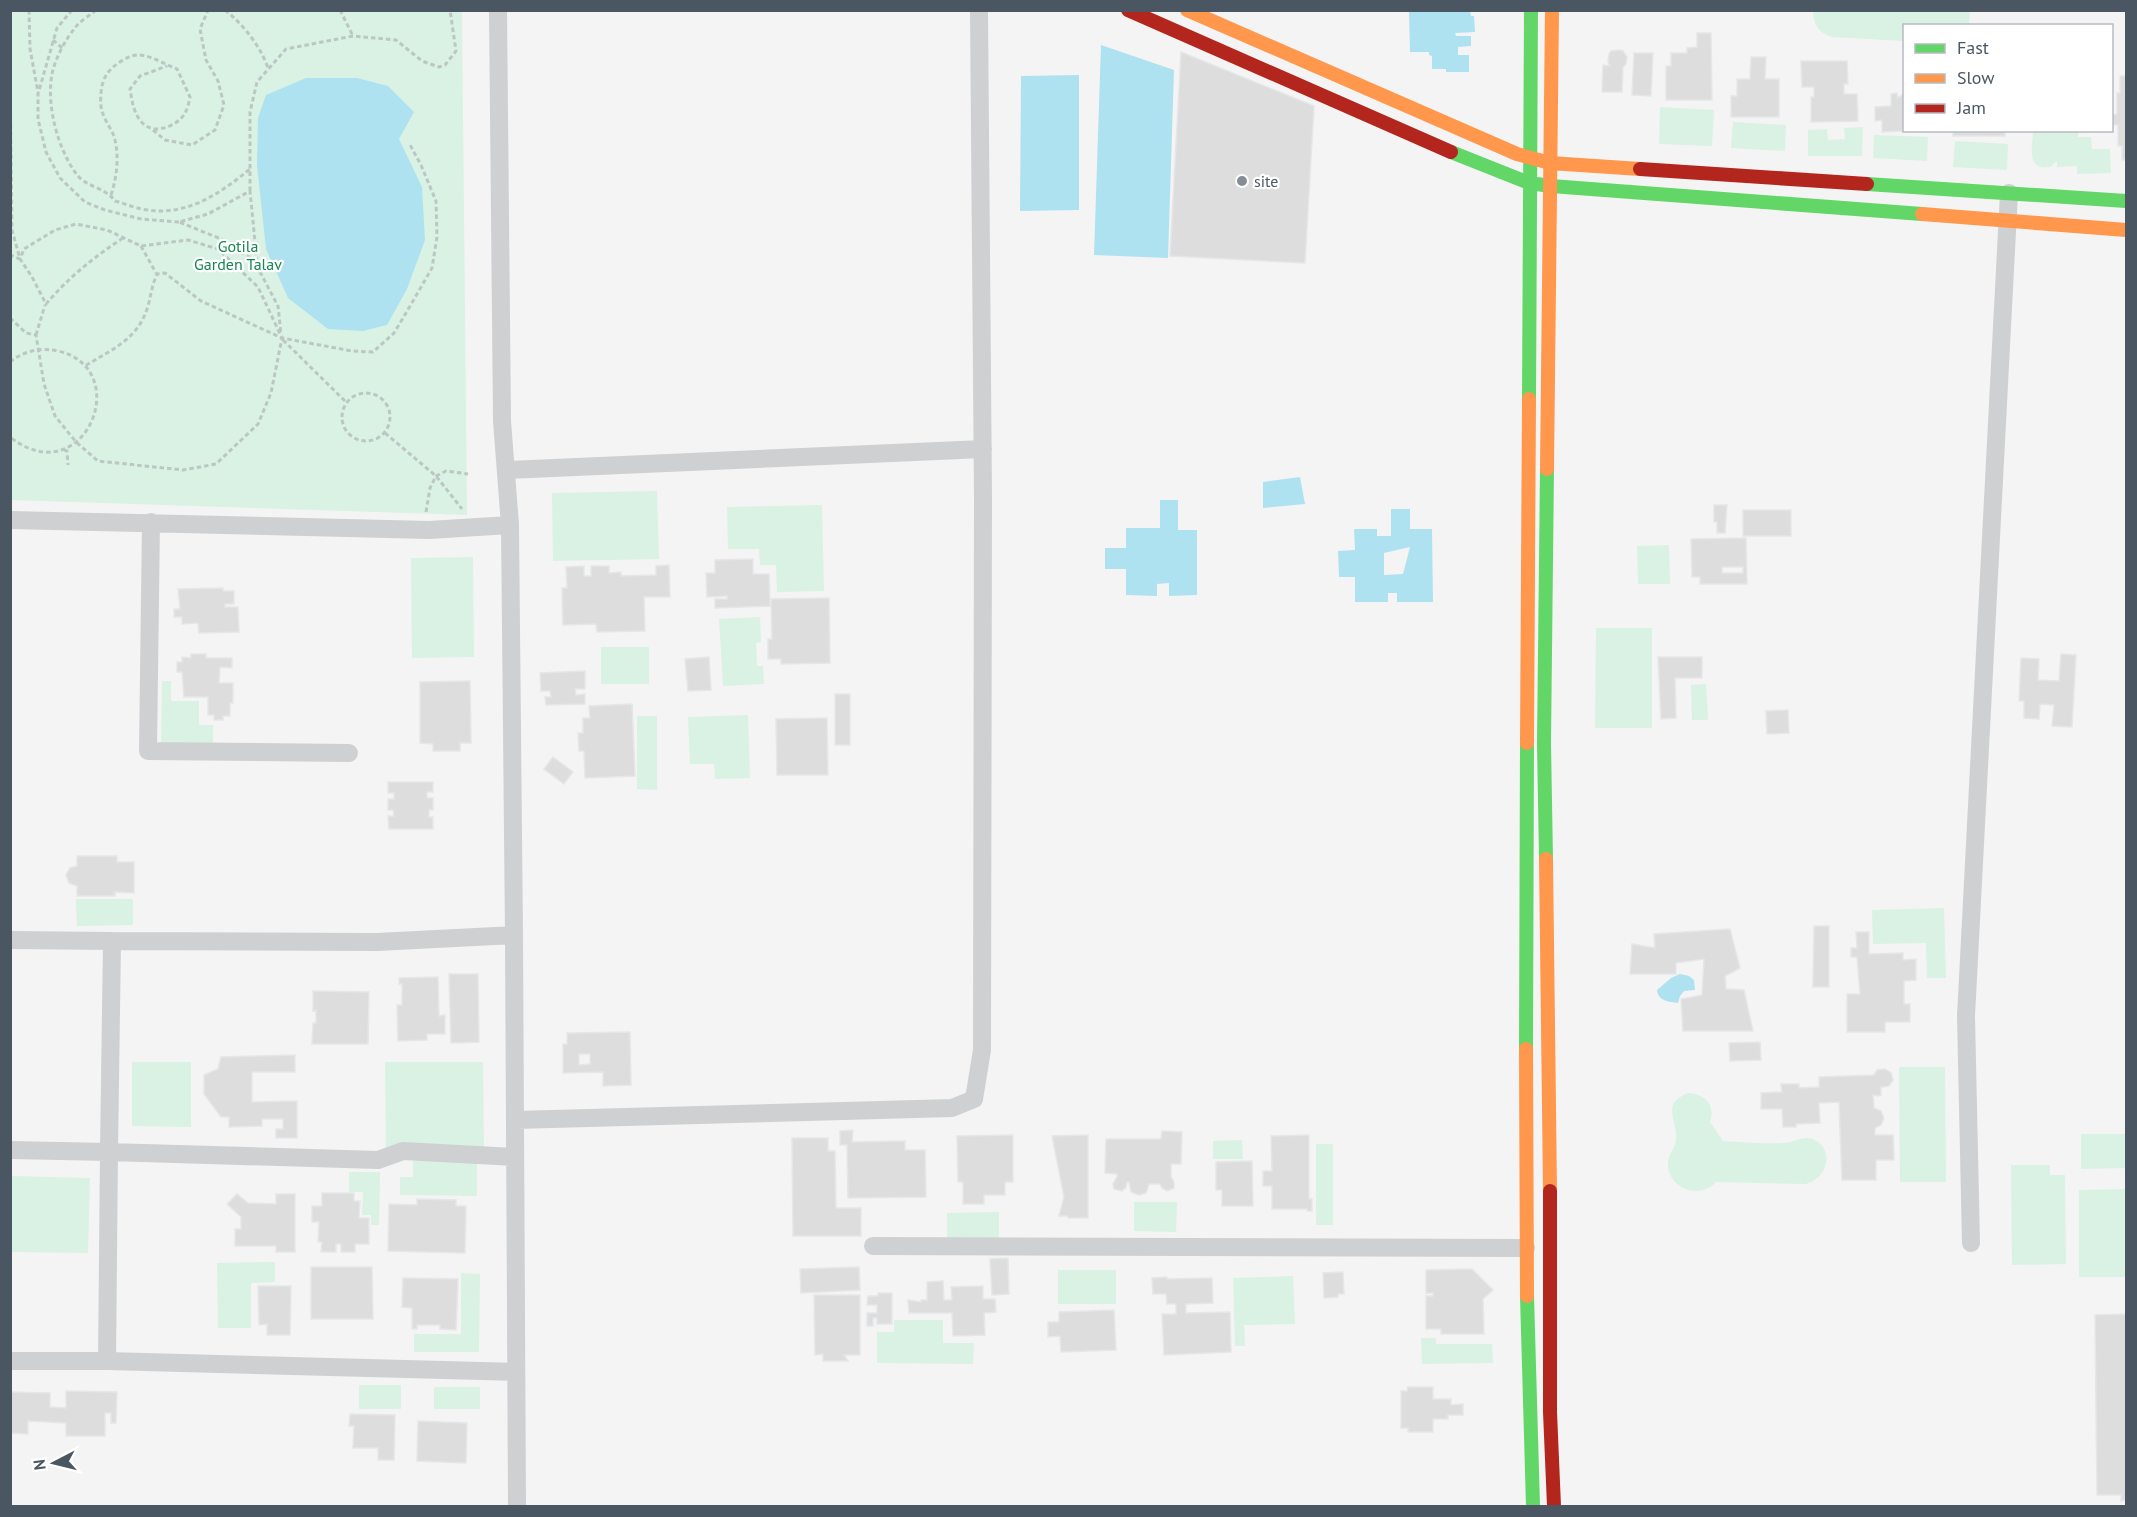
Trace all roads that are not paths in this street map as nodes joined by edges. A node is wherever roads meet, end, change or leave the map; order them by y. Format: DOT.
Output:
graph roads {
  1 [pos="498,10"];
  2 [pos="979,10"];
  3 [pos="1128,10"];
  4 [pos="1187,10"];
  5 [pos="1531,10"];
  6 [pos="1552,10"];
  7 [pos="1530,158"];
  8 [pos="1550,162"];
  9 [pos="1529,183"];
  10 [pos="1551,186"];
  11 [pos="2009,193"];
  12 [pos="2127,201"];
  13 [pos="2008,221"];
  14 [pos="2127,230"];
  15 [pos="983,449"];
  16 [pos="507,470"];
  17 [pos="10,520"];
  18 [pos="151,522"];
  19 [pos="510,525"];
  20 [pos="349,753"];
  21 [pos="514,935"];
  22 [pos="10,940"];
  23 [pos="112,941"];
  24 [pos="515,1120"];
  25 [pos="10,1150"];
  26 [pos="109,1152"];
  27 [pos="515,1157"];
  28 [pos="1971,1243"];
  29 [pos="873,1246"];
  30 [pos="1526,1248"];
  31 [pos="10,1360"];
  32 [pos="107,1361"];
  33 [pos="516,1372"];
  34 [pos="517,1506"];
  35 [pos="1533,1506"];
  36 [pos="1554,1506"];
  1 -- 16 [label="street"];
  2 -- 15 [label="street"];
  3 -- 9 [label="main road"];
  4 -- 7 [label="main road"];
  5 -- 7 [label="main road"];
  6 -- 8 [label="main road"];
  7 -- 8 [label="main road"];
  7 -- 9 [label="main road"];
  8 -- 10 [label="main road"];
  8 -- 11 [label="main road"];
  9 -- 10 [label="main road"];
  9 -- 30 [label="main road"];
  10 -- 13 [label="main road"];
  10 -- 36 [label="main road"];
  11 -- 12 [label="main road"];
  11 -- 13 [label="street"];
  13 -- 14 [label="main road"];
  13 -- 28 [label="street"];
  15 -- 16 [label="street"];
  15 -- 24 [label="street"];
  16 -- 19 [label="street"];
  17 -- 18 [label="street"];
  18 -- 19 [label="street"];
  18 -- 20 [label="street"];
  19 -- 21 [label="street"];
  21 -- 23 [label="street"];
  21 -- 24 [label="street"];
  22 -- 23 [label="street"];
  23 -- 26 [label="street"];
  24 -- 27 [label="street"];
  25 -- 26 [label="street"];
  26 -- 27 [label="street"];
  26 -- 32 [label="street"];
  27 -- 33 [label="street"];
  29 -- 30 [label="street"];
  30 -- 35 [label="main road"];
  31 -- 32 [label="street"];
  32 -- 33 [label="street"];
  33 -- 34 [label="street"];
}
